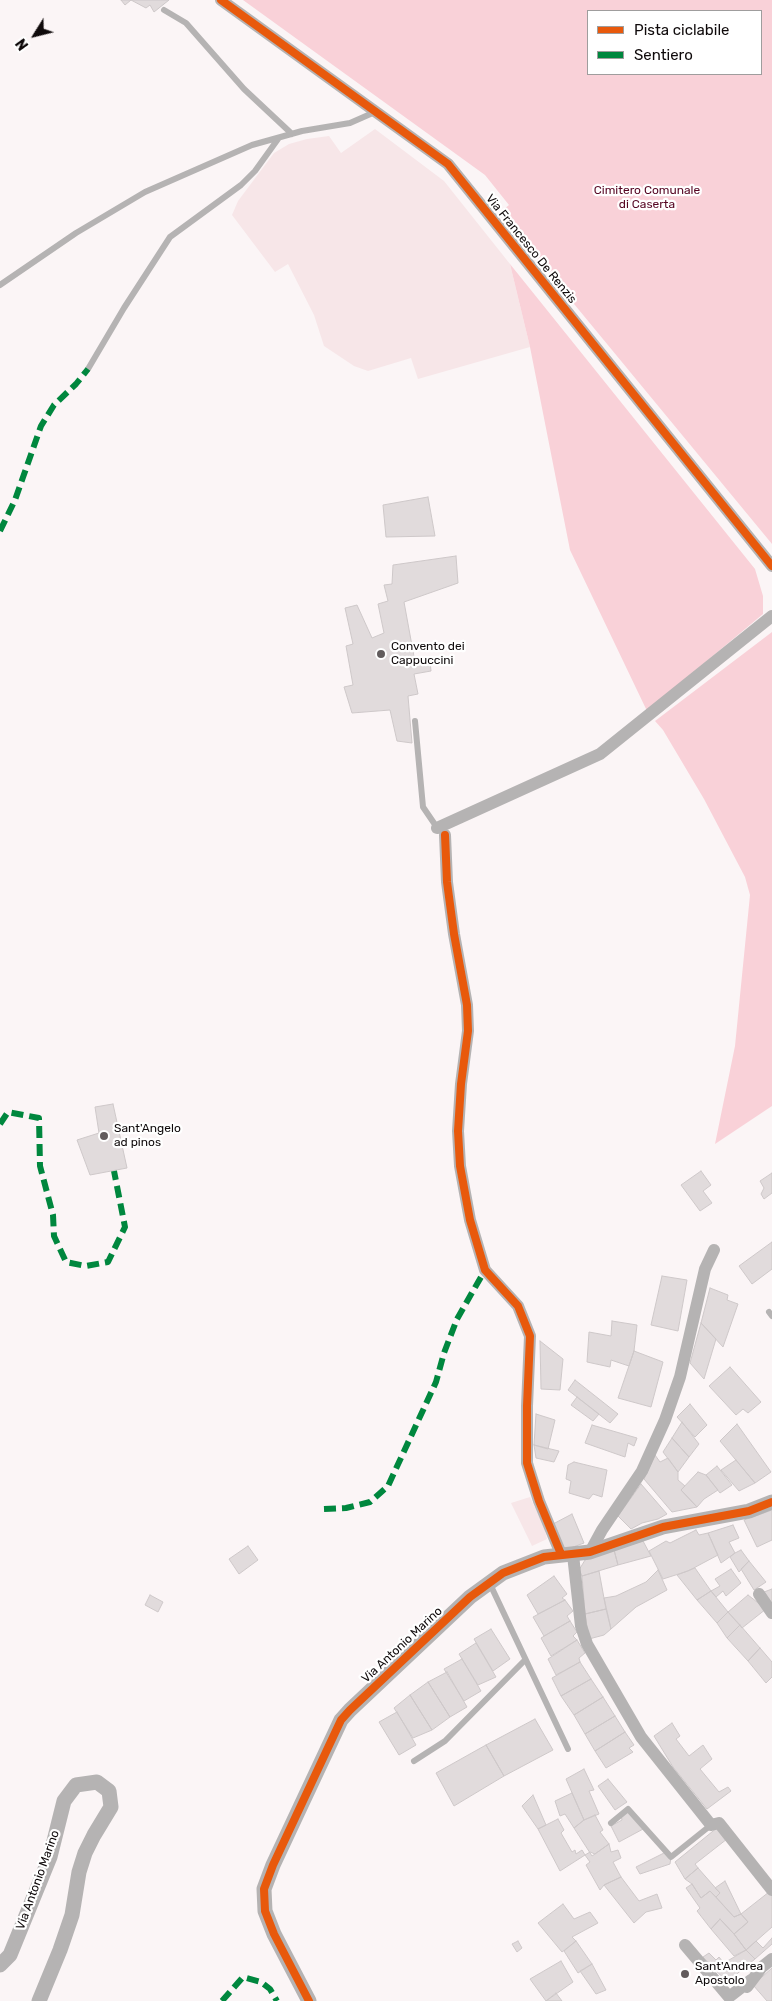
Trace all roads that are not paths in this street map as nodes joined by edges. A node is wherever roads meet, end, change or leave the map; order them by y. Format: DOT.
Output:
graph roads {
  1 [pos="221,0"];
  2 [pos="164,10"];
  3 [pos="375,112"];
  4 [pos="292,134"];
  5 [pos="278,139"];
  6 [pos="0,284"];
  7 [pos="88,369"];
  8 [pos="772,566"];
  9 [pos="772,616"];
  10 [pos="415,721"];
  11 [pos="441,831"];
  12 [pos="714,1250"];
  13 [pos="772,1502"];
  14 [pos="590,1552"];
  15 [pos="567,1555"];
  16 [pos="489,1583"];
  17 [pos="759,1594"];
  18 [pos="772,1613"];
  19 [pos="525,1660"];
  20 [pos="568,1749"];
  21 [pos="414,1762"];
  22 [pos="611,1823"];
  23 [pos="712,1825"];
  24 [pos="772,1890"];
  25 [pos="685,1945"];
  26 [pos="772,1959"];
  27 [pos="0,1965"];
  28 [pos="751,1980"];
  29 [pos="40,2001"];
  30 [pos="309,2001"];
  31 [pos="738,2001"];
  1 -- 3 [label="street, Via Francesco De Renzis"];
  2 -- 4 [label="lane"];
  3 -- 4 [label="lane"];
  3 -- 8 [label="street, Via Francesco De Renzis"];
  4 -- 5 [label="lane"];
  5 -- 6 [label="lane"];
  5 -- 7 [label="lane"];
  9 -- 11 [label="street"];
  10 -- 11 [label="lane"];
  11 -- 15 [label="street"];
  12 -- 14 [label="street"];
  13 -- 14 [label="street, Via Antonio Marino"];
  14 -- 15 [label="street, Via Antonio Marino"];
  15 -- 16 [label="street, Via Antonio Marino"];
  15 -- 23 [label="street"];
  16 -- 19 [label="lane"];
  16 -- 30 [label="street, Via Antonio Marino"];
  17 -- 18 [label="street"];
  19 -- 20 [label="lane"];
  19 -- 21 [label="lane"];
  22 -- 23 [label="lane"];
  23 -- 24 [label="street"];
  25 -- 28 [label="street"];
  26 -- 28 [label="street"];
  27 -- 29 [label="street, Via Antonio Marino"];
  28 -- 31 [label="street"];
}
